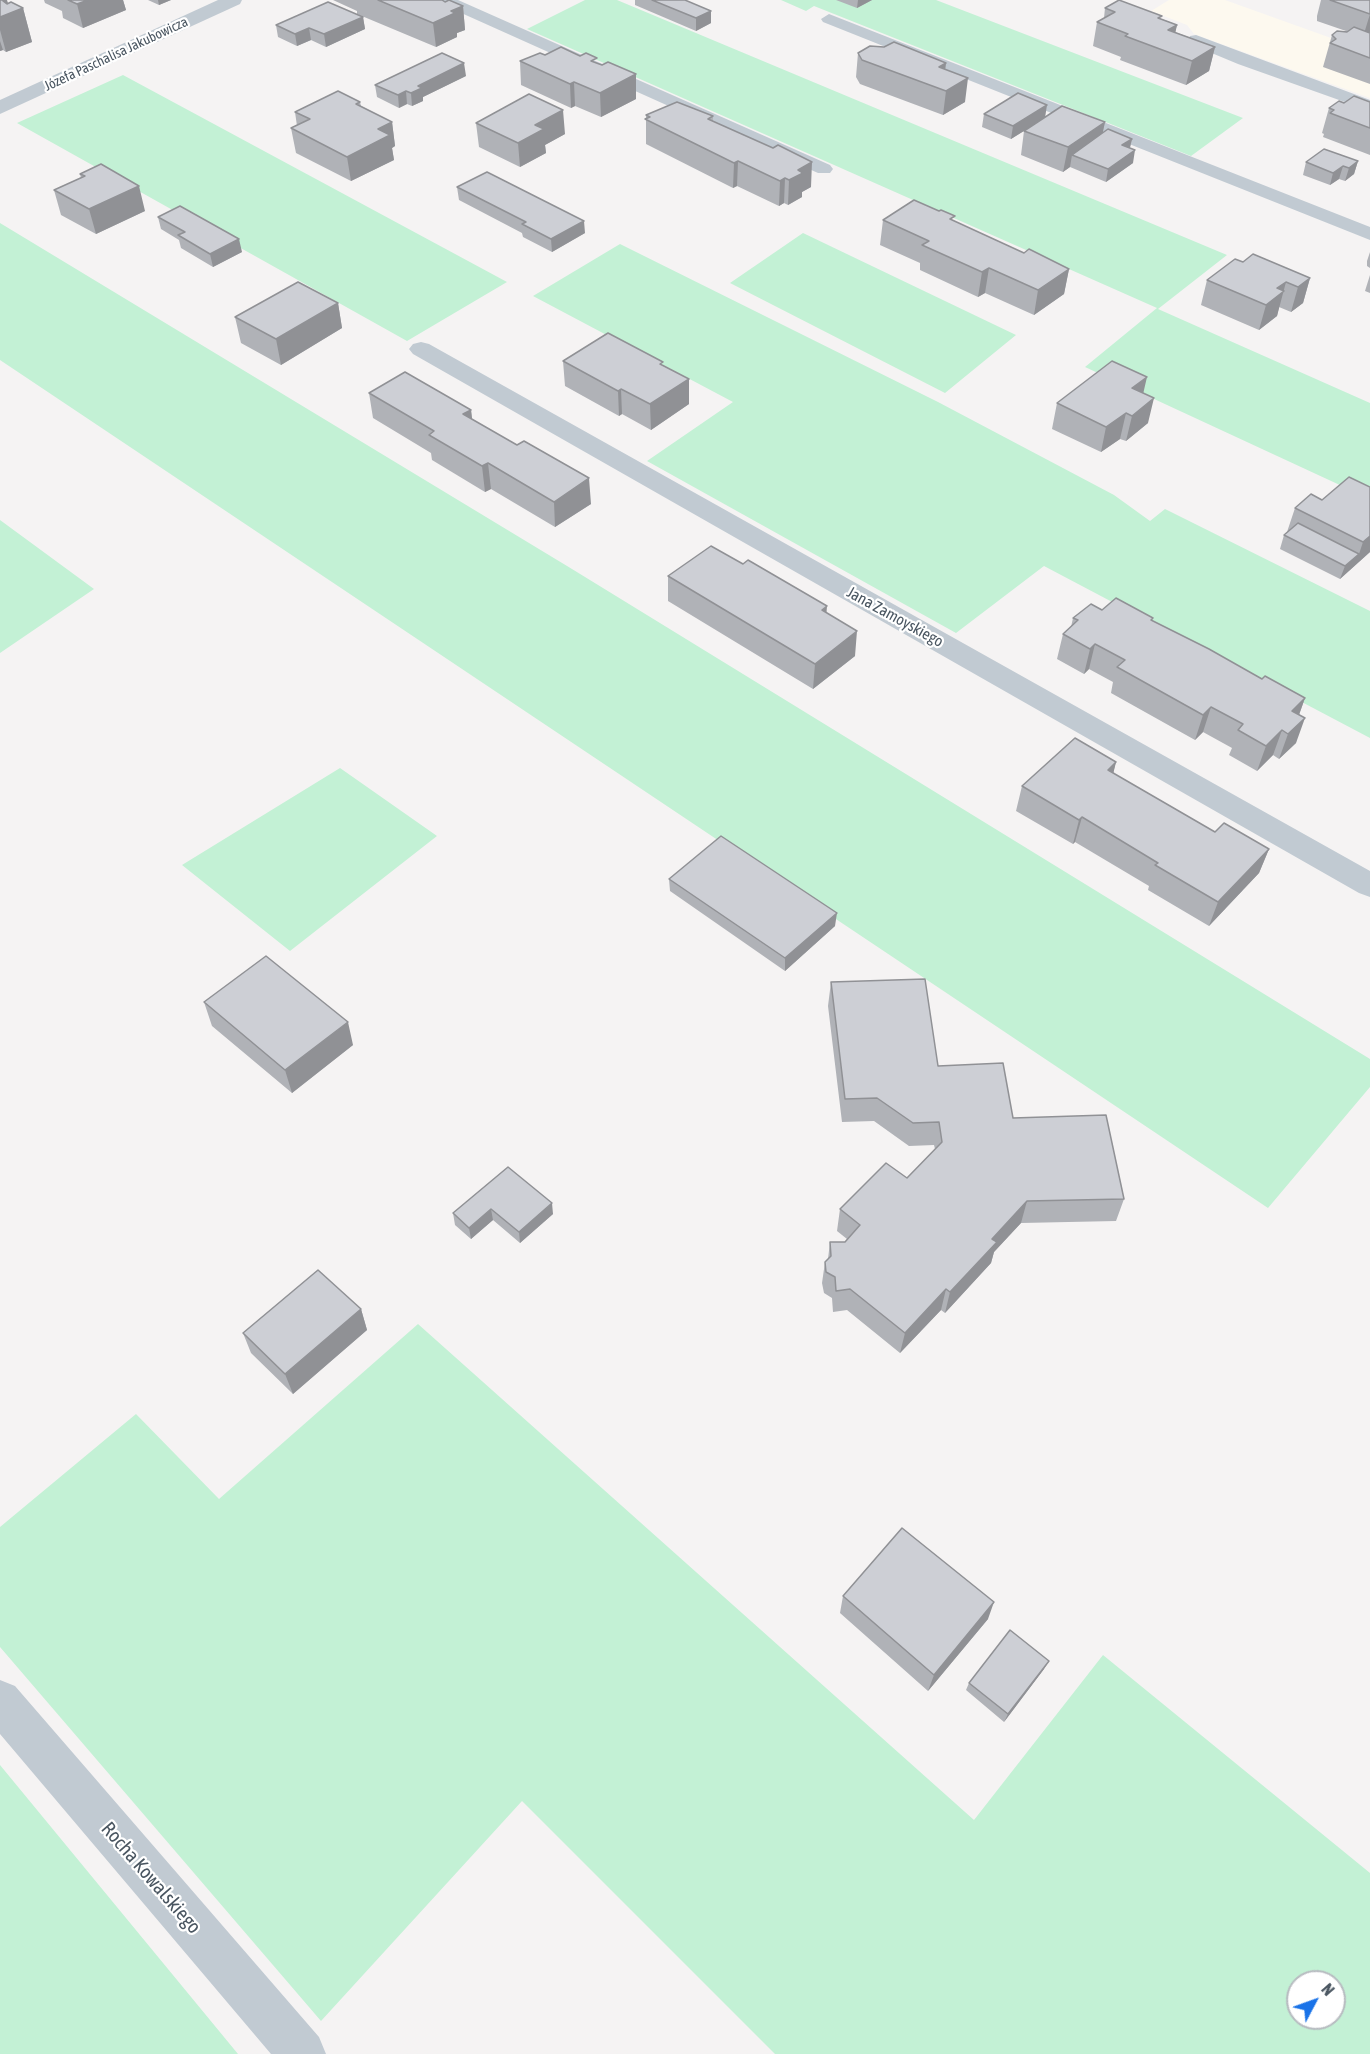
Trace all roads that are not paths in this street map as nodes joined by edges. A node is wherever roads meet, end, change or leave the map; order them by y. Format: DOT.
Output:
graph roads {
  1 [pos="233,0"];
  2 [pos="445,0"];
  3 [pos="830,19"];
  4 [pos="1196,40"];
  5 [pos="1370,106"];
  6 [pos="0,108"];
  7 [pos="824,169"];
  8 [pos="1370,234"];
  9 [pos="421,349"];
  10 [pos="1370,885"];
  11 [pos="0,1701"];
  12 [pos="302,2054"];
  1 -- 6 [label="street, Józefa Paschalisa Jakubowicza"];
  2 -- 7 [label="lane"];
  3 -- 8 [label="lane"];
  4 -- 5 [label="lane"];
  9 -- 10 [label="street, Jana Zamoyskiego"];
  11 -- 12 [label="street, Rocha Kowalskiego"];
}
